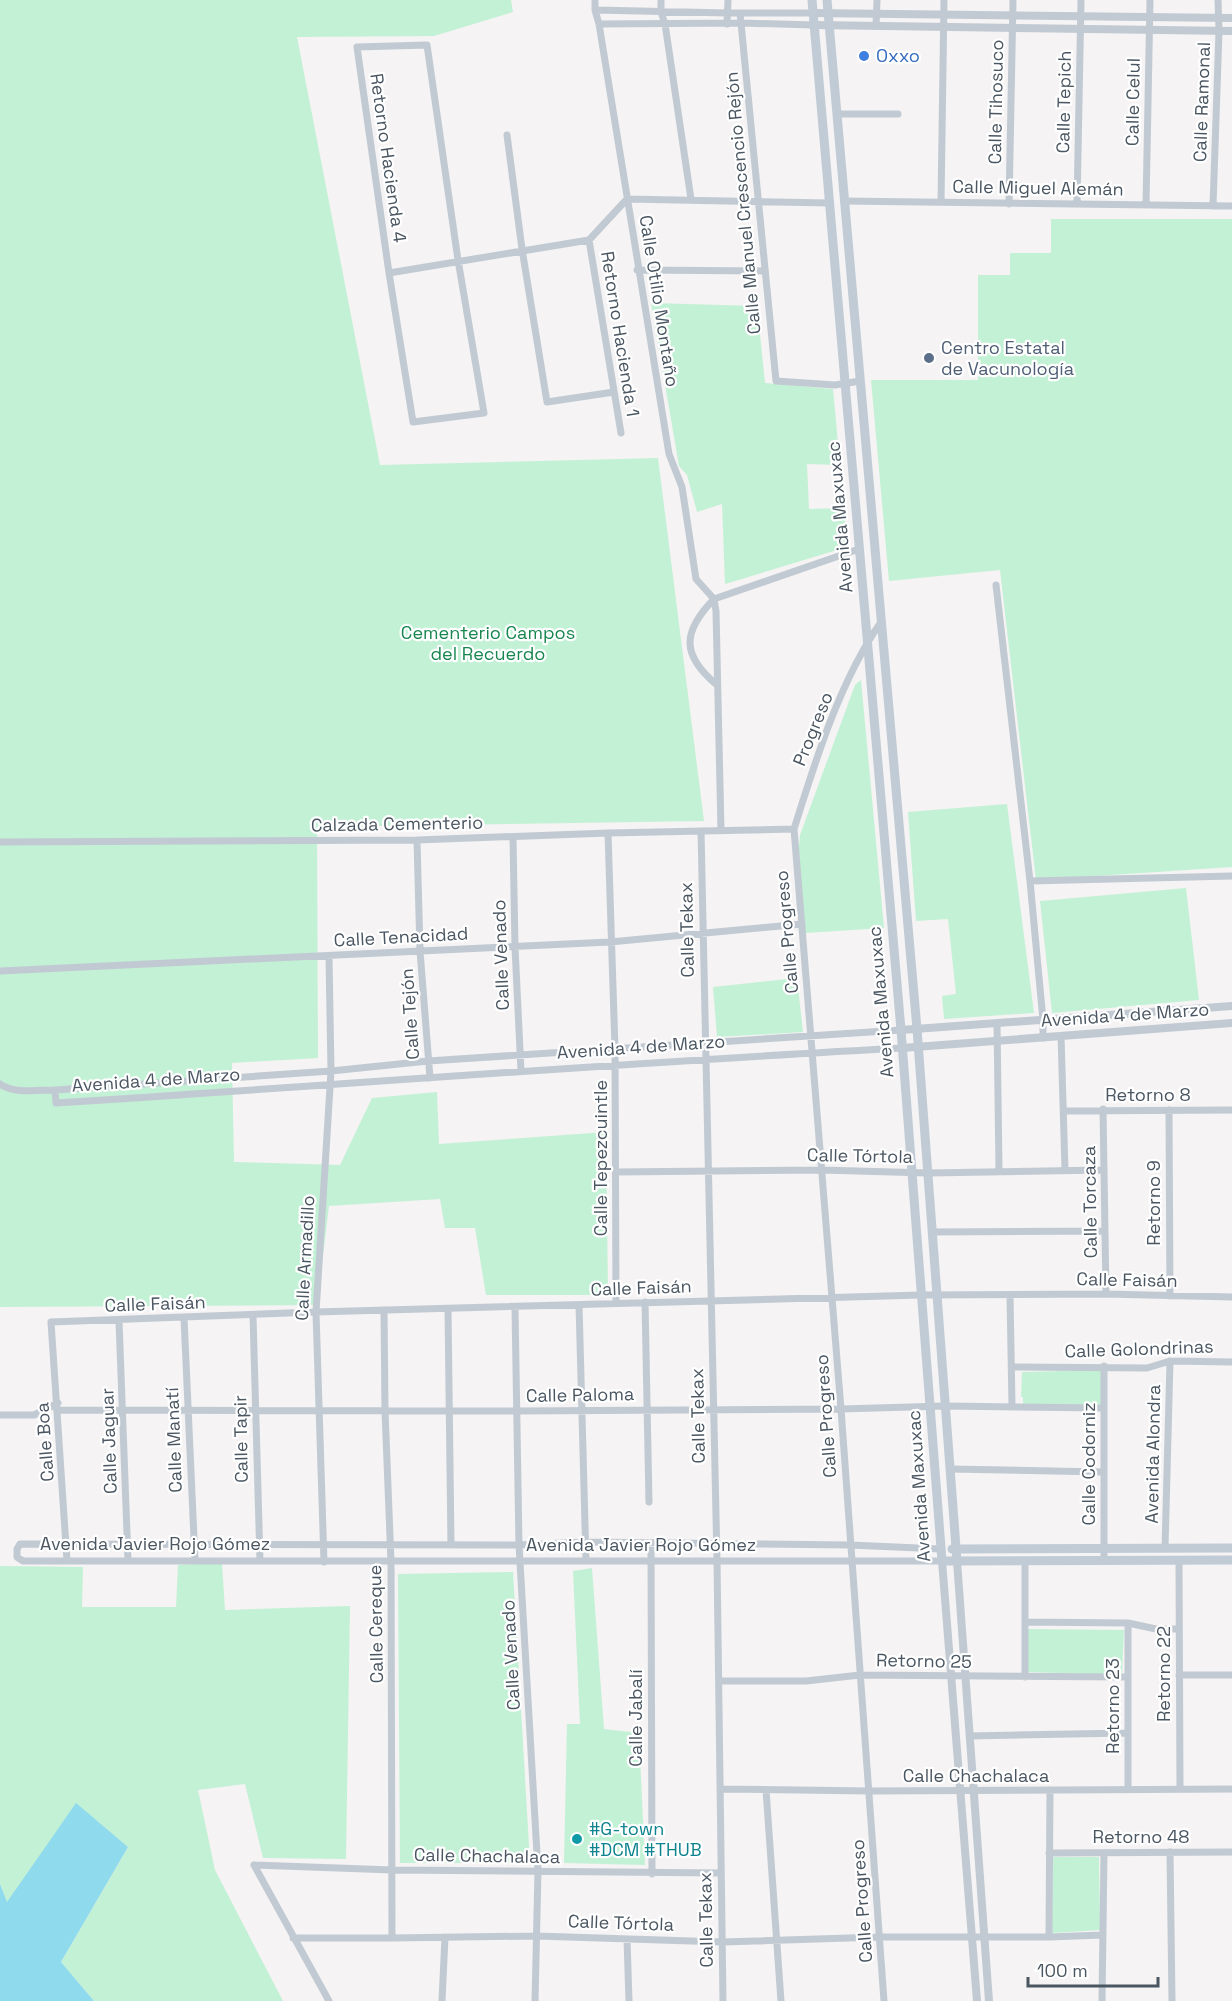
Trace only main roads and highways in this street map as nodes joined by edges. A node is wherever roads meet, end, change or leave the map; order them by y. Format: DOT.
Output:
graph roads {
  1 [pos="812,0"];
  2 [pos="827,0"];
  3 [pos="953,1509"];
  4 [pos="938,1511"];
  5 [pos="1232,1548"];
  6 [pos="941,1549"];
  7 [pos="956,1549"];
  8 [pos="1232,1560"];
  9 [pos="942,1561"];
  10 [pos="957,1561"];
  1 -- 4 [label="main road, Avenida Maxuxac"];
  2 -- 3 [label="main road, Avenida Maxuxac"];
  3 -- 4 [label="main road"];
  3 -- 7 [label="main road, Avenida Maxuxac"];
  4 -- 6 [label="main road, Avenida Maxuxac"];
  5 -- 7 [label="main road, Avenida Javier Rojo Gómez"];
  6 -- 7 [label="main road, Avenida Javier Rojo Gómez"];
  6 -- 9 [label="main road, Avenida Maxuxac"];
  7 -- 10 [label="main road, Avenida Maxuxac"];
  8 -- 10 [label="main road, Avenida Javier Rojo Gómez"];
  9 -- 10 [label="main road, Avenida Javier Rojo Gómez"];
}
